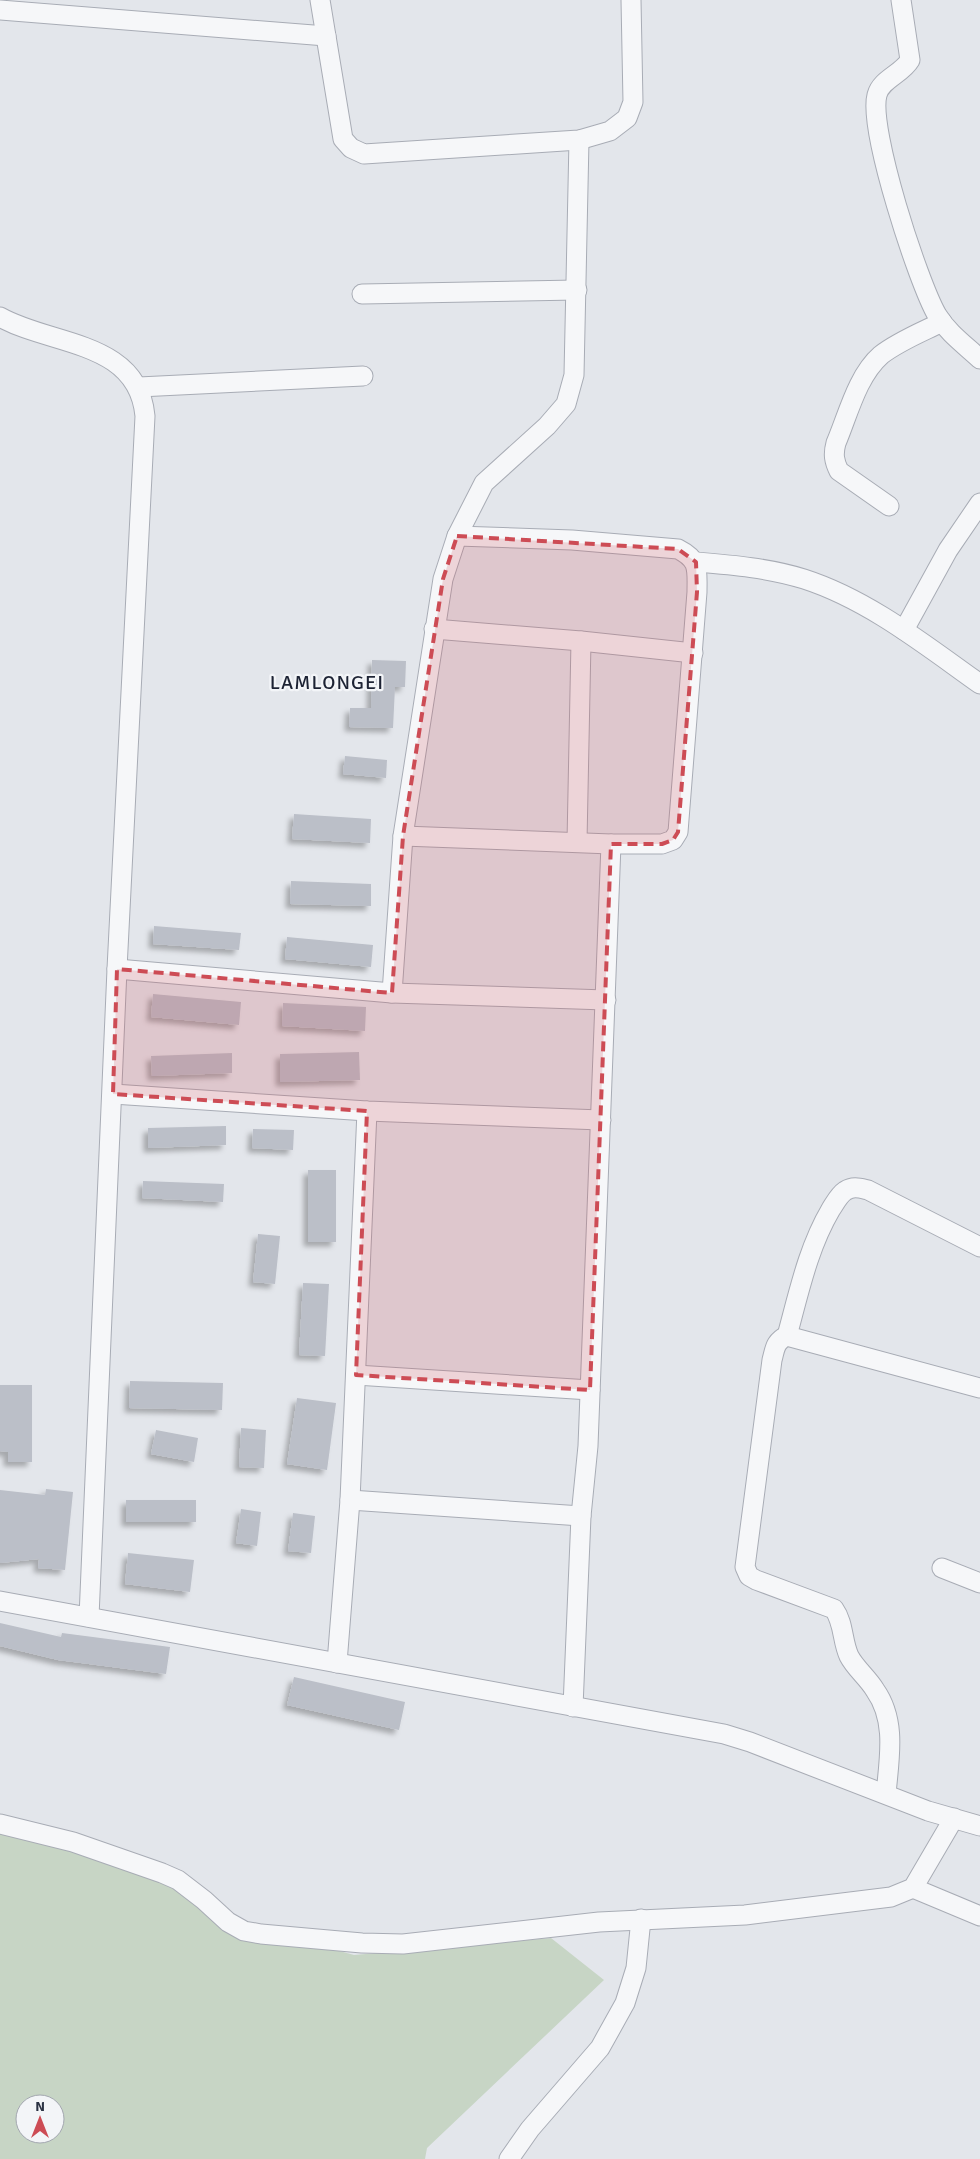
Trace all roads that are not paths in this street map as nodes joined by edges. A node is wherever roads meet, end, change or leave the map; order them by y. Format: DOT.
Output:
graph roads {
  1 [pos="320,0"];
  2 [pos="631,0"];
  3 [pos="901,0"];
  4 [pos="0,10"];
  5 [pos="326,36"];
  6 [pos="580,140"];
  7 [pos="577,290"];
  8 [pos="362,294"];
  9 [pos="0,317"];
  10 [pos="942,322"];
  11 [pos="980,359"];
  12 [pos="363,376"];
  13 [pos="139,387"];
  14 [pos="980,503"];
  15 [pos="890,506"];
  16 [pos="457,536"];
  17 [pos="696,562"];
  18 [pos="434,630"];
  19 [pos="904,630"];
  20 [pos="581,641"];
  21 [pos="693,653"];
  22 [pos="980,684"];
  23 [pos="403,836"];
  24 [pos="577,842"];
  25 [pos="611,844"];
  26 [pos="117,969"];
  27 [pos="392,993"];
  28 [pos="606,1000"];
  29 [pos="113,1094"];
  30 [pos="367,1111"];
  31 [pos="601,1120"];
  32 [pos="980,1247"];
  33 [pos="787,1336"];
  34 [pos="356,1375"];
  35 [pos="980,1388"];
  36 [pos="590,1390"];
  37 [pos="350,1500"];
  38 [pos="581,1516"];
  39 [pos="942,1568"];
  40 [pos="980,1583"];
  41 [pos="0,1601"];
  42 [pos="89,1617"];
  43 [pos="337,1663"];
  44 [pos="573,1707"];
  45 [pos="886,1794"];
  46 [pos="954,1818"];
  47 [pos="0,1824"];
  48 [pos="980,1826"];
  49 [pos="913,1888"];
  50 [pos="980,1916"];
  51 [pos="641,1919"];
  52 [pos="509,2159"];
  1 -- 5 [label="street"];
  2 -- 6 [label="street"];
  3 -- 10 [label="street"];
  4 -- 5 [label="street"];
  5 -- 6 [label="street"];
  6 -- 7 [label="street"];
  7 -- 8 [label="street"];
  7 -- 16 [label="street"];
  9 -- 13 [label="street"];
  10 -- 11 [label="street"];
  10 -- 15 [label="street"];
  12 -- 13 [label="street"];
  13 -- 26 [label="street"];
  14 -- 19 [label="street"];
  16 -- 17 [label="street"];
  16 -- 18 [label="street"];
  17 -- 19 [label="street"];
  17 -- 21 [label="street"];
  18 -- 20 [label="street"];
  18 -- 23 [label="street"];
  19 -- 22 [label="street"];
  20 -- 21 [label="street"];
  20 -- 24 [label="street"];
  21 -- 25 [label="street"];
  23 -- 24 [label="street"];
  23 -- 27 [label="street"];
  24 -- 25 [label="street"];
  25 -- 28 [label="street"];
  26 -- 27 [label="street"];
  26 -- 29 [label="street"];
  27 -- 28 [label="street"];
  28 -- 31 [label="street"];
  29 -- 30 [label="street"];
  29 -- 42 [label="street"];
  30 -- 31 [label="street"];
  30 -- 34 [label="street"];
  31 -- 36 [label="street"];
  32 -- 33 [label="street"];
  33 -- 35 [label="street"];
  33 -- 45 [label="street"];
  34 -- 36 [label="street"];
  34 -- 37 [label="street"];
  36 -- 38 [label="street"];
  37 -- 38 [label="street"];
  37 -- 43 [label="street"];
  38 -- 44 [label="street"];
  39 -- 40 [label="street"];
  41 -- 42 [label="street"];
  42 -- 43 [label="street"];
  43 -- 44 [label="street"];
  44 -- 45 [label="street"];
  45 -- 46 [label="street"];
  46 -- 48 [label="street"];
  46 -- 49 [label="street"];
  47 -- 51 [label="street"];
  49 -- 50 [label="street"];
  49 -- 51 [label="street"];
  51 -- 52 [label="street"];
}
